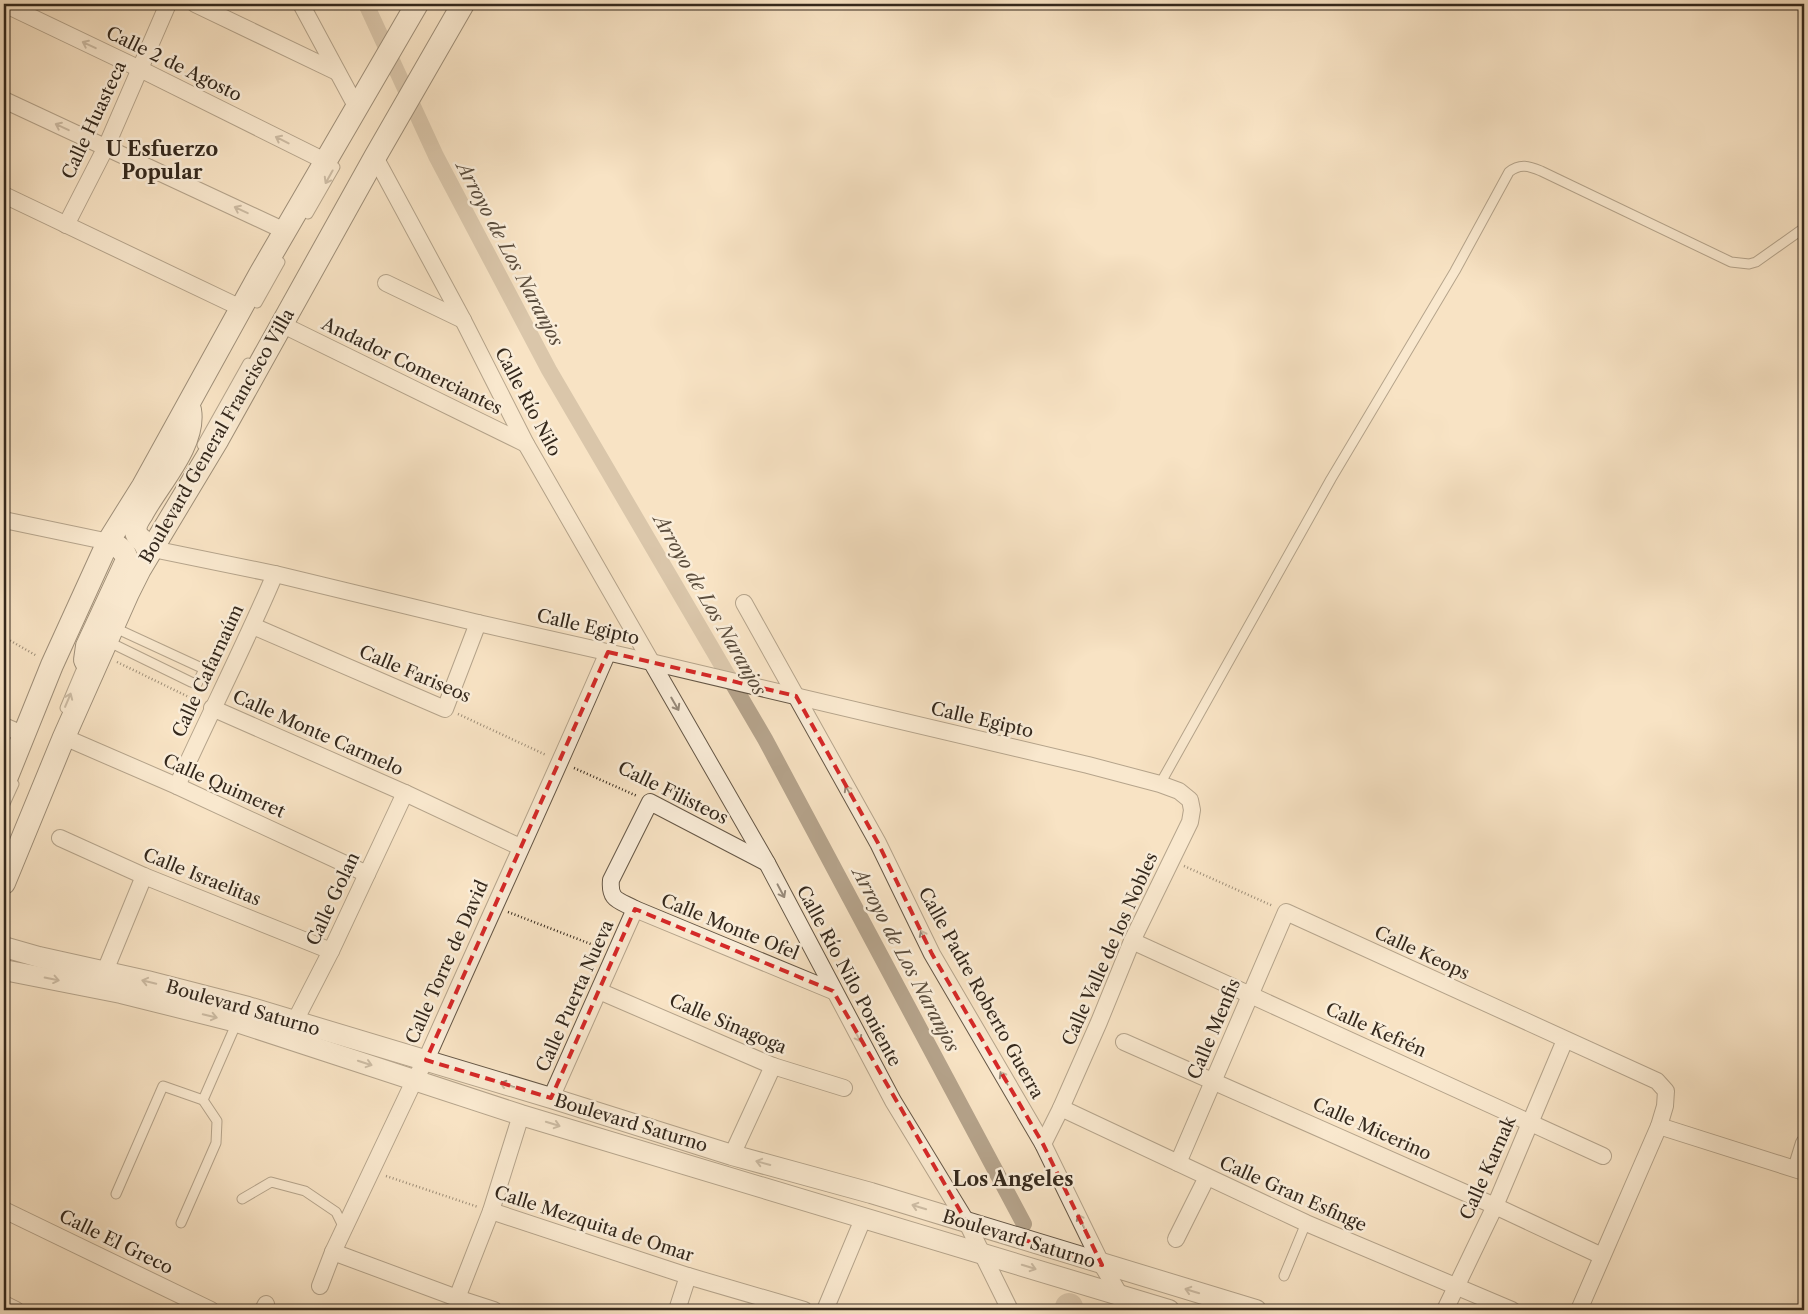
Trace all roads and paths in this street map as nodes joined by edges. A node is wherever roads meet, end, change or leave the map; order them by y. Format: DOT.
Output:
graph roads {
  1 [pos="4,4"];
  2 [pos="168,4"];
  3 [pos="195,4"];
  4 [pos="301,4"];
  5 [pos="463,4"];
  6 [pos="414,5"];
  7 [pos="433,37"];
  8 [pos="140,69"];
  9 [pos="338,72"];
  10 [pos="419,72"];
  11 [pos="4,100"];
  12 [pos="357,108"];
  13 [pos="376,146"];
  14 [pos="106,147"];
  15 [pos="333,160"];
  16 [pos="4,195"];
  17 [pos="342,198"];
  18 [pos="66,225"];
  19 [pos="294,226"];
  20 [pos="1804,228"];
  21 [pos="284,254"];
  22 [pos="295,281"];
  23 [pos="386,283"];
  24 [pos="246,310"];
  25 [pos="462,320"];
  26 [pos="276,321"];
  27 [pos="251,358"];
  28 [pos="193,409"];
  29 [pos="526,444"];
  30 [pos="196,455"];
  31 [pos="4,520"];
  32 [pos="150,536"];
  33 [pos="115,547"];
  34 [pos="275,574"];
  35 [pos="98,588"];
  36 [pos="744,602"];
  37 [pos="478,623"];
  38 [pos="253,626"];
  39 [pos="4,637"];
  40 [pos="99,651"];
  41 [pos="608,652"];
  42 [pos="651,662"];
  43 [pos="52,665"];
  44 [pos="796,696"];
  45 [pos="212,708"];
  46 [pos="445,709"];
  47 [pos="63,712"];
  48 [pos="4,726"];
  49 [pos="29,737"];
  50 [pos="57,741"];
  51 [pos="25,757"];
  52 [pos="560,762"];
  53 [pos="4,784"];
  54 [pos="1160,784"];
  55 [pos="177,786"];
  56 [pos="405,794"];
  57 [pos="650,802"];
  58 [pos="4,806"];
  59 [pos="60,838"];
  60 [pos="520,847"];
  61 [pos="4,858"];
  62 [pos="1171,860"];
  63 [pos="766,863"];
  64 [pos="367,874"];
  65 [pos="144,876"];
  66 [pos="4,883"];
  67 [pos="613,897"];
  68 [pos="494,906"];
  69 [pos="635,909"];
  70 [pos="1286,912"];
  71 [pos="1132,941"];
  72 [pos="4,947"];
  73 [pos="331,951"];
  74 [pos="616,954"];
  75 [pos="4,970"];
  76 [pos="105,972"];
  77 [pos="599,991"];
  78 [pos="833,991"];
  79 [pos="1250,995"];
  80 [pos="236,1022"];
  81 [pos="295,1022"];
  82 [pos="1565,1040"];
  83 [pos="1124,1042"];
  84 [pos="426,1060"];
  85 [pos="773,1066"];
  86 [pos="415,1079"];
  87 [pos="1213,1081"];
  88 [pos="844,1088"];
  89 [pos="551,1098"];
  90 [pos="203,1100"];
  91 [pos="1061,1108"];
  92 [pos="521,1115"];
  93 [pos="1530,1122"];
  94 [pos="1659,1126"];
  95 [pos="1804,1143"];
  96 [pos="1043,1144"];
  97 [pos="732,1155"];
  98 [pos="1603,1156"];
  99 [pos="1178,1163"];
  100 [pos="1800,1170"];
  101 [pos="372,1171"];
  102 [pos="1207,1177"];
  103 [pos="116,1194"];
  104 [pos="242,1200"];
  105 [pos="1494,1206"];
  106 [pos="4,1210"];
  107 [pos="491,1211"];
  108 [pos="863,1219"];
  109 [pos="966,1222"];
  110 [pos="181,1223"];
  111 [pos="1306,1223"];
  112 [pos="345,1228"];
  113 [pos="1176,1239"];
  114 [pos="333,1252"];
  115 [pos="982,1253"];
  116 [pos="1602,1256"];
  117 [pos="1102,1265"];
  118 [pos="688,1276"];
  119 [pos="1284,1276"];
  120 [pos="320,1286"];
  121 [pos="1455,1287"];
  122 [pos="457,1298"];
  123 [pos="1125,1303"];
  124 [pos="4,1304"];
  125 [pos="16,1310"];
  126 [pos="210,1310"];
  127 [pos="494,1310"];
  128 [pos="678,1310"];
  129 [pos="804,1310"];
  130 [pos="825,1310"];
  131 [pos="1010,1310"];
  132 [pos="1169,1310"];
  133 [pos="1256,1310"];
  134 [pos="1445,1310"];
  135 [pos="1512,1310"];
  136 [pos="1579,1310"];
  8 -- 1 [label="street, Calle 2 de Agosto, one-way"];
  2 -- 8 [label="street, Calle Huasteca"];
  3 -- 9 [label="street"];
  4 -- 9 [label="street"];
  5 -- 10 [label="main road, Boulevard General Francisco Villa"];
  6 -- 12 [label="main road"];
  7 -- 10 [label="lane"];
  8 -- 14 [label="street, Calle Huasteca"];
  15 -- 8 [label="street, Calle 2 de Agosto, one-way"];
  9 -- 12 [label="street"];
  10 -- 13 [label="main road, Boulevard General Francisco Villa"];
  14 -- 11 [label="street, one-way"];
  12 -- 15 [label="main road"];
  13 -- 25 [label="street, Calle Río Nilo"];
  13 -- 26 [label="main road, Boulevard General Francisco Villa"];
  14 -- 18 [label="street, Calle Huasteca"];
  19 -- 14 [label="street, one-way"];
  15 -- 19 [label="main road, one-way"];
  16 -- 18 [label="street"];
  17 -- 22 [label="lane"];
  18 -- 24 [label="street"];
  19 -- 24 [label="main road"];
  20 -- 54 [label="lane"];
  21 -- 24 [label="lane"];
  23 -- 25 [label="street"];
  24 -- 28 [label="main road"];
  25 -- 29 [label="street, Calle Río Nilo"];
  26 -- 29 [label="street, Andador Comerciantes"];
  26 -- 32 [label="main road, Boulevard General Francisco Villa"];
  27 -- 30 [label="lane"];
  28 -- 32 [label="main road"];
  28 -- 33 [label="main road"];
  29 -- 42 [label="street, Calle Río Nilo"];
  31 -- 33 [label="street, Calle Egipto"];
  32 -- 33 [label="street, Calle Egipto"];
  32 -- 34 [label="street, Calle Egipto"];
  32 -- 40 [label="lane"];
  32 -- 40 [label="main road, Boulevard General Francisco Villa"];
  33 -- 40 [label="main road"];
  33 -- 43 [label="main road"];
  34 -- 37 [label="street, Calle Egipto"];
  34 -- 38 [label="street, Calle Cafarnaúm"];
  35 -- 49 [label="lane"];
  36 -- 44 [label="street, Calle Padre Roberto Guerra"];
  37 -- 41 [label="street, Calle Egipto"];
  37 -- 46 [label="street"];
  38 -- 45 [label="street, Calle Cafarnaúm"];
  38 -- 46 [label="street, Calle Fariseos"];
  39 -- 43 [label="path"];
  40 -- 40 [label="lane"];
  40 -- 45 [label="path, Calle Monte Carmelo"];
  47 -- 40 [label="lane, one-way"];
  40 -- 50 [label="main road, Boulevard General Francisco Villa"];
  41 -- 42 [label="street, Calle Egipto"];
  41 -- 52 [label="street, Calle Torre de David"];
  42 -- 44 [label="street, Calle Egipto"];
  42 -- 63 [label="street, Calle Río Nilo Poniente, one-way"];
  43 -- 49 [label="main road"];
  44 -- 54 [label="street, Calle Egipto"];
  96 -- 44 [label="street, Calle Padre Roberto Guerra, one-way"];
  45 -- 55 [label="street, Calle Cafarnaúm"];
  45 -- 56 [label="street, Calle Monte Carmelo"];
  46 -- 52 [label="path, Calle Fariseos"];
  48 -- 49 [label="street"];
  49 -- 53 [label="main road"];
  50 -- 55 [label="street, Calle Quimeret"];
  50 -- 61 [label="lane"];
  50 -- 66 [label="main road, Boulevard General Francisco Villa"];
  51 -- 58 [label="lane"];
  52 -- 57 [label="path, Calle Filisteos"];
  52 -- 60 [label="street, Calle Torre de David"];
  54 -- 62 [label="street, Calle Valle de los Nobles"];
  55 -- 64 [label="street, Calle Quimeret"];
  56 -- 60 [label="street, Calle Monte Carmelo"];
  56 -- 64 [label="street, Calle Golan"];
  57 -- 63 [label="street, Calle Filisteos"];
  57 -- 67 [label="street, Calle Puerta Nueva"];
  59 -- 65 [label="street, Calle Israelitas"];
  60 -- 68 [label="street, Calle Torre de David"];
  62 -- 70 [label="path"];
  62 -- 71 [label="street, Calle Valle de los Nobles"];
  63 -- 78 [label="street, Calle Río Nilo Poniente, one-way"];
  64 -- 73 [label="street, Calle Golan"];
  65 -- 73 [label="street, Calle Israelitas"];
  65 -- 76 [label="street"];
  67 -- 69 [label="street, Calle Monte Ofel"];
  68 -- 74 [label="path"];
  68 -- 84 [label="street, Calle Torre de David"];
  69 -- 74 [label="street, Calle Puerta Nueva"];
  69 -- 78 [label="street, Calle Monte Ofel"];
  70 -- 79 [label="street, Calle Menfis"];
  70 -- 82 [label="street, Calle Keops"];
  71 -- 79 [label="street, Calle Kefrén"];
  71 -- 91 [label="street, Calle Valle de los Nobles"];
  72 -- 76 [label="street, Boulevard Saturno"];
  73 -- 81 [label="street, Calle Golan"];
  74 -- 77 [label="street, Calle Puerta Nueva"];
  75 -- 80 [label="street, Boulevard Saturno, one-way"];
  81 -- 76 [label="street, Boulevard Saturno, one-way"];
  77 -- 85 [label="street, Calle Sinagoga"];
  77 -- 89 [label="street, Calle Puerta Nueva"];
  78 -- 109 [label="street, Calle Río Nilo Poniente, one-way"];
  79 -- 87 [label="street, Calle Menfis"];
  79 -- 93 [label="street, Calle Kefrén"];
  80 -- 86 [label="street, Boulevard Saturno, one-way"];
  80 -- 90 [label="lane"];
  81 -- 84 [label="street, Boulevard Saturno"];
  82 -- 93 [label="street, Calle Karnak"];
  82 -- 94 [label="street, Calle Keops"];
  83 -- 87 [label="street, Calle Micerino"];
  84 -- 86 [label="street, Calle Torre de David"];
  89 -- 84 [label="street, Boulevard Saturno, one-way"];
  85 -- 88 [label="street, Calle Sinagoga"];
  85 -- 97 [label="street"];
  86 -- 92 [label="street, Boulevard Saturno"];
  86 -- 101 [label="street, Calle Torre de David"];
  87 -- 99 [label="street, Calle Menfis"];
  87 -- 105 [label="street, Calle Micerino"];
  89 -- 97 [label="street, Boulevard Saturno"];
  90 -- 103 [label="lane"];
  90 -- 110 [label="lane"];
  91 -- 96 [label="street, Calle Valle de los Nobles"];
  91 -- 99 [label="street, Calle Gran Esfinge"];
  92 -- 107 [label="street"];
  92 -- 108 [label="street, Boulevard Saturno, one-way"];
  93 -- 98 [label="street, Calle Kefrén"];
  93 -- 105 [label="street, Calle Karnak"];
  94 -- 100 [label="street"];
  94 -- 116 [label="street"];
  95 -- 100 [label="street"];
  117 -- 96 [label="street, Calle Padre Roberto Guerra, one-way"];
  109 -- 97 [label="street, Boulevard Saturno, one-way"];
  99 -- 102 [label="street, Calle Gran Esfinge"];
  101 -- 107 [label="path, Calle Mezquita de Omar"];
  101 -- 112 [label="street, Calle Torre de David"];
  102 -- 111 [label="street, Calle Gran Esfinge"];
  102 -- 113 [label="street"];
  104 -- 112 [label="lane"];
  105 -- 116 [label="street, Calle Micerino"];
  105 -- 121 [label="street, Calle Karnak"];
  106 -- 126 [label="street, Calle El Greco"];
  107 -- 118 [label="street, Calle Mezquita de Omar"];
  107 -- 122 [label="street"];
  108 -- 115 [label="street, Boulevard Saturno"];
  108 -- 130 [label="street"];
  109 -- 115 [label="street, Calle Río Nilo Poniente"];
  109 -- 117 [label="street, Boulevard Saturno"];
  111 -- 119 [label="lane"];
  111 -- 121 [label="street, Calle Gran Esfinge"];
  112 -- 114 [label="street, Calle Torre de David"];
  114 -- 120 [label="street, Calle Torre de David"];
  114 -- 122 [label="street"];
  115 -- 123 [label="street, Boulevard Saturno, one-way"];
  115 -- 131 [label="street, Calle Río Nilo Poniente"];
  116 -- 136 [label="street"];
  117 -- 123 [label="street, Calle Padre Roberto Guerra"];
  133 -- 117 [label="street, Boulevard Saturno, one-way"];
  118 -- 128 [label="street"];
  118 -- 129 [label="street, Calle Mezquita de Omar"];
  121 -- 134 [label="street, Calle Karnak"];
  121 -- 135 [label="street, Calle Gran Esfinge"];
  122 -- 127 [label="street"];
  123 -- 132 [label="street, Boulevard Saturno"];
  124 -- 125 [label="street"];
}
